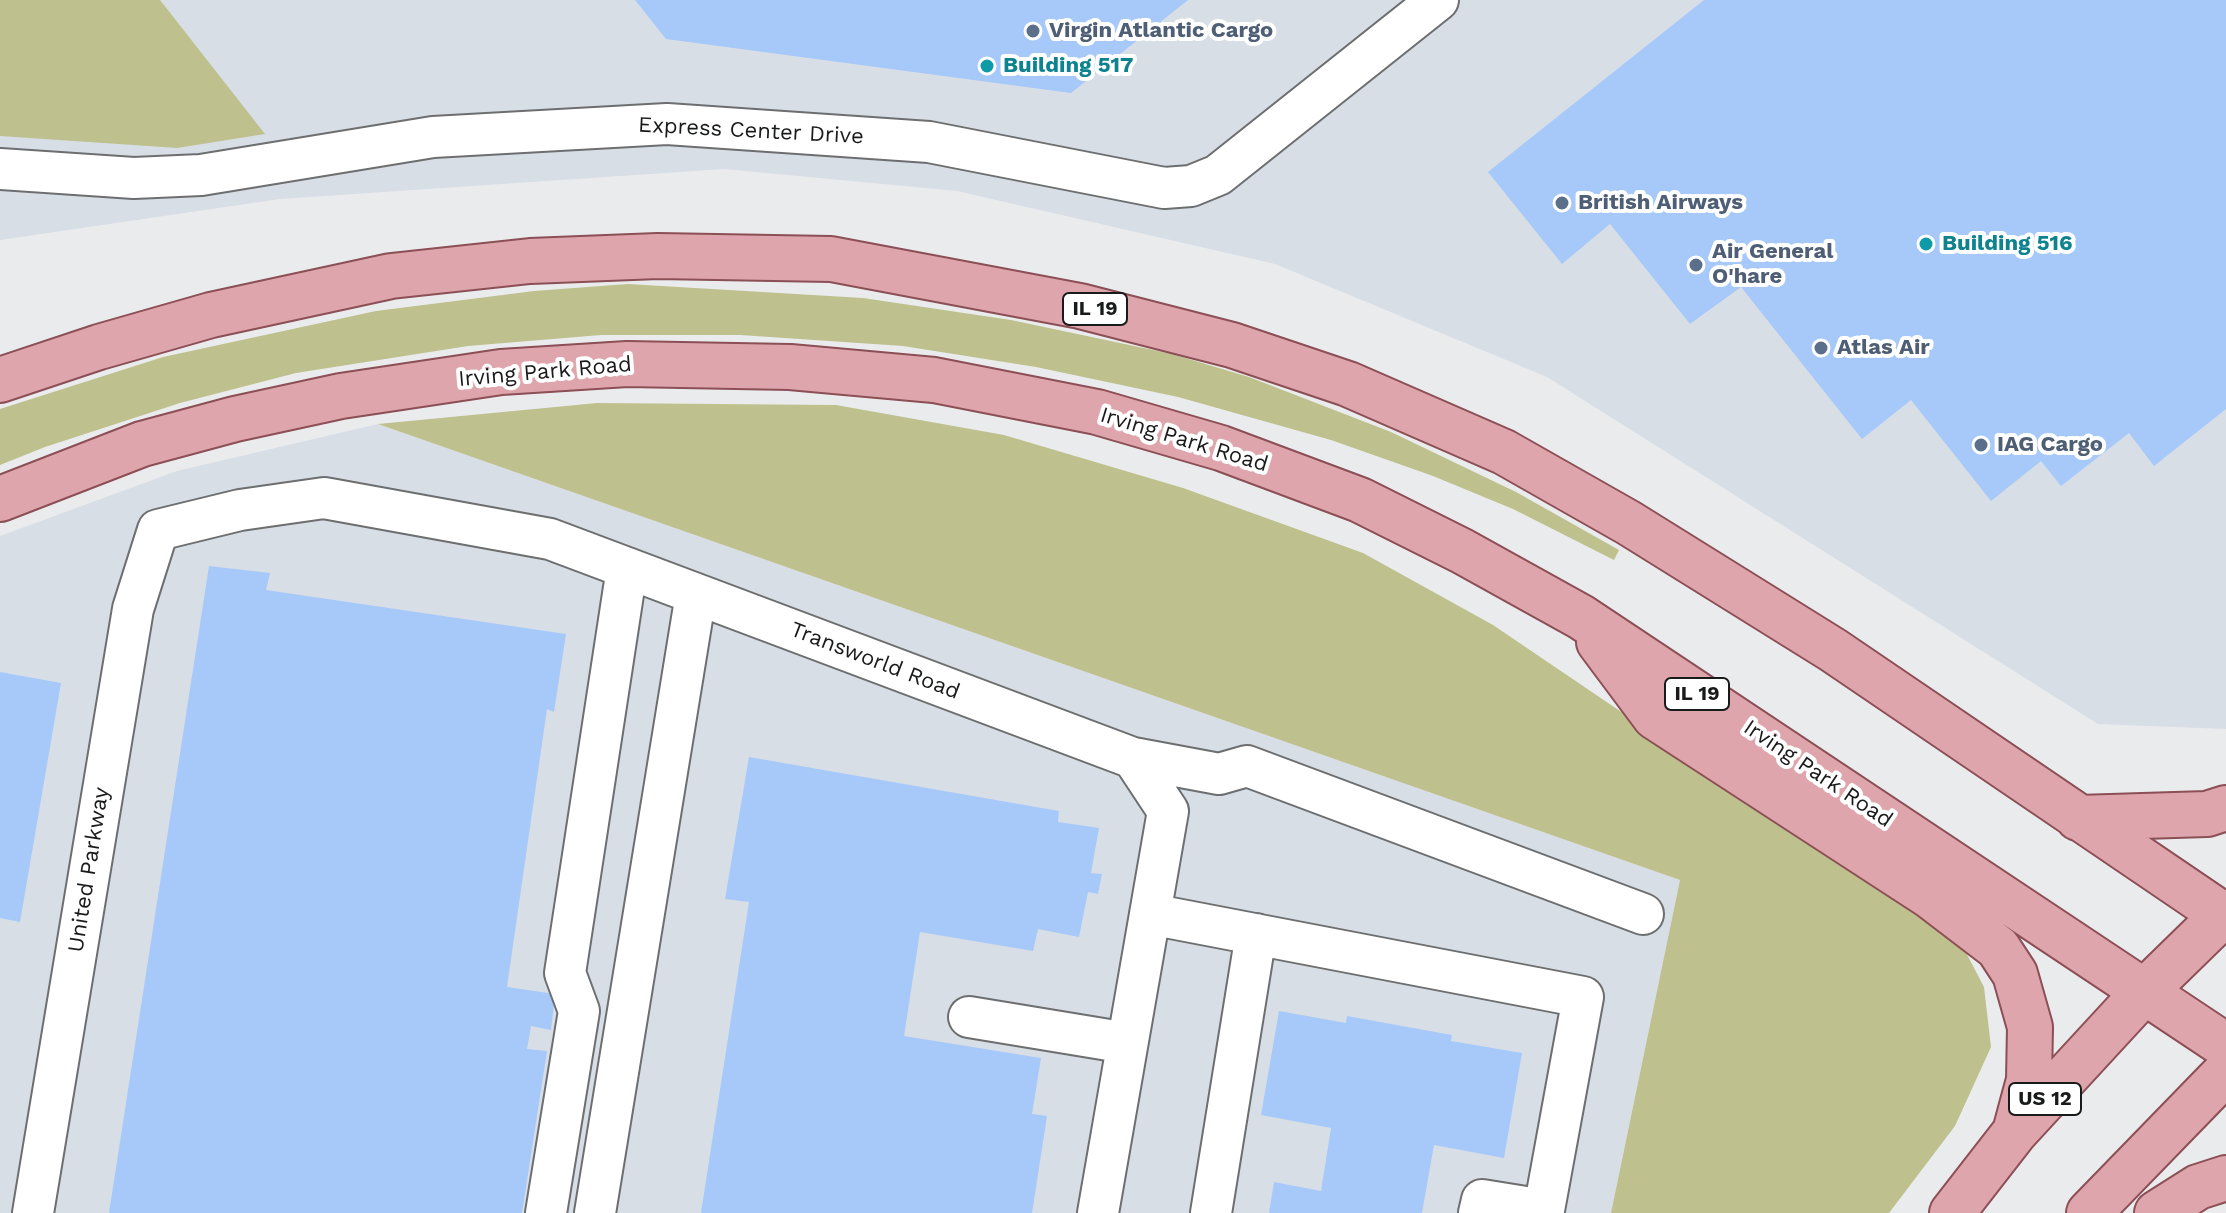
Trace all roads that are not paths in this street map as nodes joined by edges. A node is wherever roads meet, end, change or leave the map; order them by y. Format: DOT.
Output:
graph roads {
  1 [pos="1438,0"];
  2 [pos="0,169"];
  3 [pos="0,380"];
  4 [pos="0,499"];
  5 [pos="158,530"];
  6 [pos="627,568"];
  7 [pos="696,594"];
  8 [pos="1581,617"];
  9 [pos="1133,758"];
  10 [pos="2226,808"];
  11 [pos="2078,818"];
  12 [pos="1150,914"];
  13 [pos="1643,914"];
  14 [pos="2225,915"];
  15 [pos="1256,934"];
  16 [pos="2145,991"];
  17 [pos="969,1017"];
  18 [pos="1127,1043"];
  19 [pos="2226,1046"];
  20 [pos="2226,1072"];
  21 [pos="2015,1132"];
  22 [pos="2226,1178"];
  23 [pos="33,1213"];
  24 [pos="546,1213"];
  25 [pos="595,1213"];
  26 [pos="1098,1213"];
  27 [pos="1211,1213"];
  28 [pos="1479,1213"];
  29 [pos="1952,1213"];
  30 [pos="2089,1213"];
  31 [pos="2157,1213"];
  1 -- 2 [label="street, Express Center Drive"];
  3 -- 11 [label="main road, IL 19"];
  4 -- 8 [label="main road, Irving Park Road / IL 19"];
  5 -- 6 [label="street, Transworld Road"];
  5 -- 23 [label="street, United Parkway"];
  6 -- 7 [label="street, Transworld Road"];
  6 -- 24 [label="street"];
  7 -- 9 [label="street, Transworld Road"];
  7 -- 25 [label="street"];
  8 -- 16 [label="main road, Irving Park Road / IL 19"];
  8 -- 21 [label="main road"];
  9 -- 12 [label="street"];
  9 -- 13 [label="street, Transworld Road"];
  10 -- 11 [label="main road"];
  11 -- 14 [label="main road, IL 19"];
  12 -- 15 [label="street"];
  12 -- 18 [label="street"];
  14 -- 16 [label="main road, US 12"];
  15 -- 27 [label="street"];
  15 -- 28 [label="street"];
  16 -- 19 [label="main road, Irving Park Road / IL 19"];
  16 -- 21 [label="main road, US 12"];
  17 -- 18 [label="street"];
  18 -- 26 [label="street"];
  20 -- 30 [label="main road"];
  21 -- 29 [label="main road, US 12"];
  22 -- 31 [label="main road"];
}
